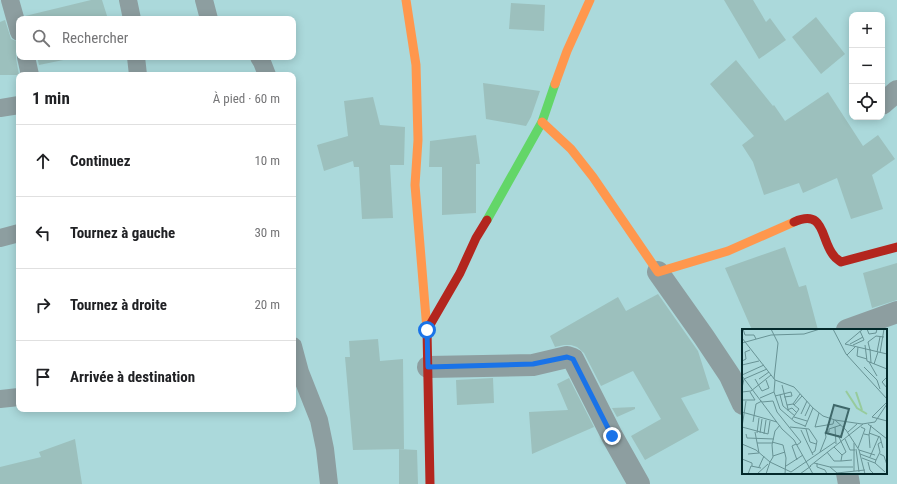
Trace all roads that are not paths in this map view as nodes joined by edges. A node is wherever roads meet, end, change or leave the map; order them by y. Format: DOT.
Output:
graph roads {
  1 [pos="10,0"];
  2 [pos="128,0"];
  3 [pos="204,0"];
  4 [pos="406,0"];
  5 [pos="590,0"];
  6 [pos="131,16"];
  7 [pos="208,16"];
  8 [pos="16,21"];
  9 [pos="27,60"];
  10 [pos="136,60"];
  11 [pos="261,60"];
  12 [pos="29,72"];
  13 [pos="138,72"];
  14 [pos="266,72"];
  15 [pos="897,91"];
  16 [pos="885,101"];
  17 [pos="16,105"];
  18 [pos="0,108"];
  19 [pos="542,122"];
  20 [pos="16,234"];
  21 [pos="0,238"];
  22 [pos="897,247"];
  23 [pos="658,272"];
  24 [pos="897,312"];
  25 [pos="851,329"];
  26 [pos="427,330"];
  27 [pos="428,367"];
  28 [pos="296,372"];
  29 [pos="736,374"];
  30 [pos="16,397"];
  31 [pos="0,399"];
  32 [pos="742,400"];
  33 [pos="847,474"];
  34 [pos="329,484"];
  35 [pos="430,484"];
  36 [pos="639,484"];
  37 [pos="849,484"];
  1 -- 8 [label="lane"];
  2 -- 6 [label="lane"];
  3 -- 7 [label="lane"];
  4 -- 26 [label="street"];
  5 -- 19 [label="street"];
  9 -- 12 [label="lane"];
  10 -- 13 [label="lane"];
  11 -- 14 [label="lane"];
  15 -- 16 [label="street"];
  17 -- 18 [label="lane"];
  19 -- 23 [label="street"];
  19 -- 26 [label="street"];
  20 -- 21 [label="lane"];
  22 -- 23 [label="street"];
  23 -- 29 [label="street"];
  24 -- 25 [label="street"];
  26 -- 27 [label="street"];
  27 -- 35 [label="street"];
  27 -- 36 [label="street"];
  28 -- 34 [label="lane"];
  29 -- 32 [label="street"];
  30 -- 31 [label="lane"];
  33 -- 37 [label="street"];
}
